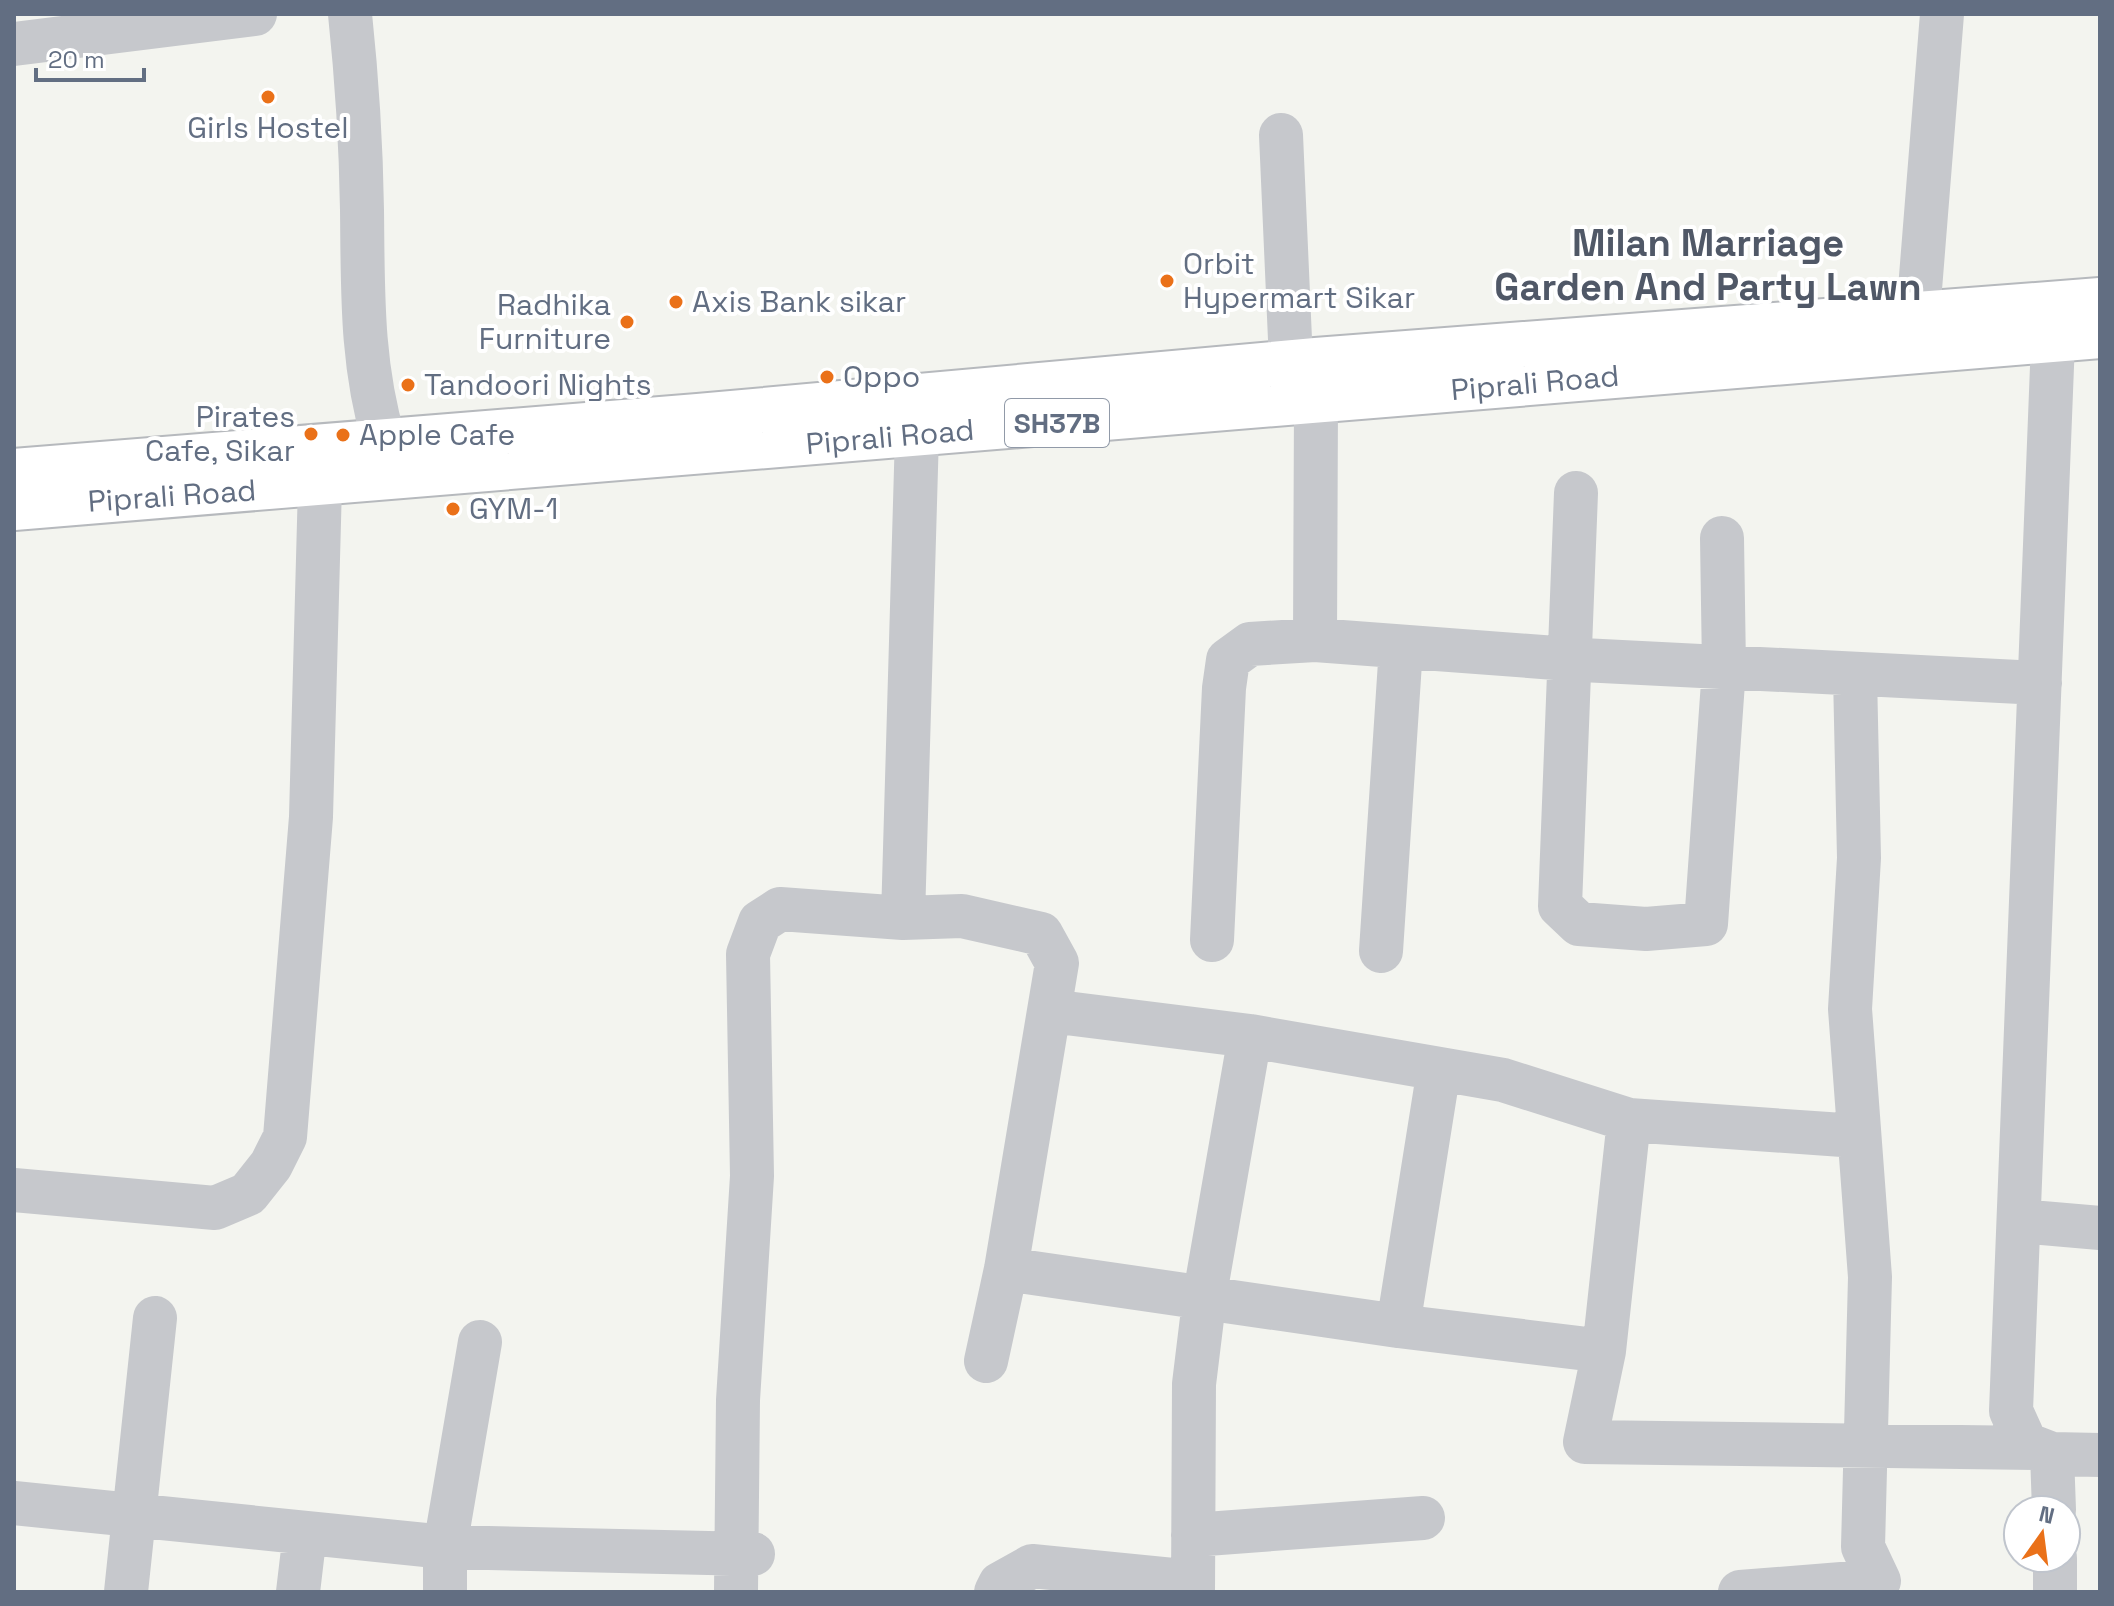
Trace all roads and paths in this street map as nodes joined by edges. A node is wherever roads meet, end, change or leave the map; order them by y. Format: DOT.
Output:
graph roads {
  1 [pos="255,14"];
  2 [pos="350,14"];
  3 [pos="1942,14"];
  4 [pos="14,44"];
  5 [pos="1281,135"];
  6 [pos="2100,300"];
  7 [pos="1918,314"];
  8 [pos="2100,336"];
  9 [pos="2053,341"];
  10 [pos="1291,362"];
  11 [pos="1316,403"];
  12 [pos="917,434"];
  13 [pos="384,441"];
  14 [pos="14,471"];
  15 [pos="320,485"];
  16 [pos="1576,493"];
  17 [pos="14,508"];
  18 [pos="1722,538"];
  19 [pos="1315,640"];
  20 [pos="1401,647"];
  21 [pos="1567,659"];
  22 [pos="1724,668"];
  23 [pos="1855,675"];
  24 [pos="2040,683"];
  25 [pos="903,918"];
  26 [pos="1212,940"];
  27 [pos="1381,951"];
  28 [pos="1050,1011"];
  29 [pos="1250,1036"];
  30 [pos="1439,1069"];
  31 [pos="1629,1120"];
  32 [pos="1857,1136"];
  33 [pos="14,1190"];
  34 [pos="2019,1221"];
  35 [pos="2100,1228"];
  36 [pos="1006,1269"];
  37 [pos="1205,1298"];
  38 [pos="155,1318"];
  39 [pos="1398,1326"];
  40 [pos="480,1342"];
  41 [pos="1604,1351"];
  42 [pos="986,1361"];
  43 [pos="1864,1446"];
  44 [pos="2044,1451"];
  45 [pos="2100,1455"];
  46 [pos="2051,1494"];
  47 [pos="14,1503"];
  48 [pos="132,1515"];
  49 [pos="1423,1518"];
  50 [pos="305,1533"];
  51 [pos="1193,1535"];
  52 [pos="445,1547"];
  53 [pos="741,1567"];
  54 [pos="1879,1586"];
  55 [pos="1193,1587"];
  56 [pos="126,1592"];
  57 [pos="298,1592"];
  58 [pos="445,1592"];
  59 [pos="996,1592"];
  60 [pos="1740,1592"];
  1 -- 4 [label="street"];
  2 -- 13 [label="street"];
  3 -- 7 [label="street"];
  5 -- 10 [label="street"];
  6 -- 7 [label="main road"];
  7 -- 10 [label="main road"];
  8 -- 9 [label="main road, Piprali Road / SH37B"];
  9 -- 11 [label="main road, Piprali Road / SH37B"];
  9 -- 24 [label="street"];
  10 -- 13 [label="main road"];
  11 -- 12 [label="main road, Piprali Road / SH37B"];
  11 -- 19 [label="street"];
  12 -- 15 [label="main road, Piprali Road / SH37B"];
  12 -- 25 [label="street"];
  13 -- 14 [label="main road"];
  15 -- 17 [label="main road, Piprali Road / SH37B"];
  15 -- 33 [label="street"];
  16 -- 21 [label="street"];
  18 -- 22 [label="street"];
  19 -- 20 [label="street"];
  19 -- 26 [label="street"];
  20 -- 21 [label="street"];
  20 -- 27 [label="street"];
  21 -- 22 [label="street"];
  21 -- 22 [label="street"];
  22 -- 23 [label="street"];
  23 -- 24 [label="street"];
  23 -- 32 [label="street"];
  24 -- 34 [label="street"];
  25 -- 28 [label="street"];
  25 -- 53 [label="street"];
  28 -- 29 [label="street"];
  28 -- 36 [label="street"];
  29 -- 30 [label="street"];
  29 -- 37 [label="street"];
  30 -- 31 [label="street"];
  30 -- 39 [label="street"];
  31 -- 32 [label="street"];
  31 -- 41 [label="street"];
  32 -- 43 [label="street"];
  34 -- 35 [label="street"];
  34 -- 44 [label="street"];
  36 -- 37 [label="street"];
  36 -- 42 [label="street"];
  37 -- 39 [label="street"];
  37 -- 51 [label="street"];
  38 -- 48 [label="street"];
  39 -- 41 [label="street"];
  40 -- 52 [label="street"];
  41 -- 43 [label="street"];
  43 -- 44 [label="street"];
  43 -- 54 [label="street"];
  44 -- 45 [label="street"];
  44 -- 46 [label="street"];
  47 -- 48 [label="street"];
  48 -- 50 [label="street"];
  48 -- 56 [label="street"];
  49 -- 51 [label="street"];
  50 -- 52 [label="street"];
  50 -- 57 [label="street"];
  51 -- 55 [label="street"];
  52 -- 53 [label="street"];
  52 -- 58 [label="street"];
  54 -- 60 [label="street"];
  55 -- 59 [label="street"];
}
